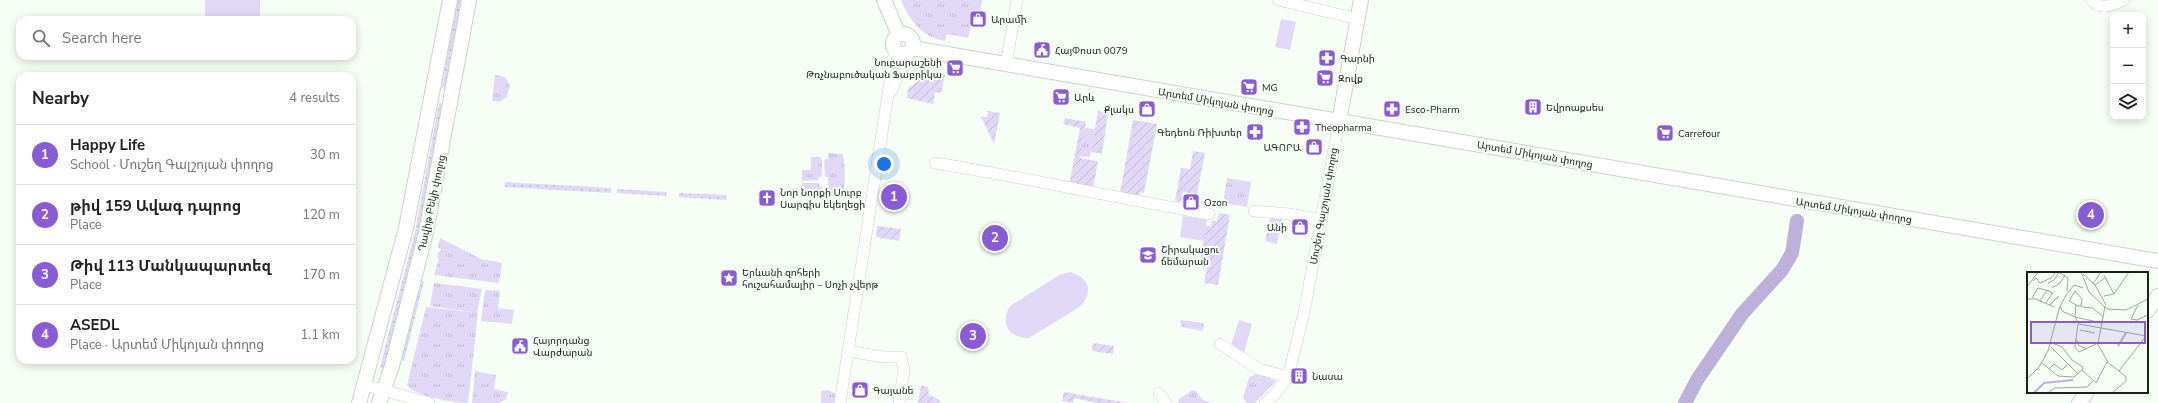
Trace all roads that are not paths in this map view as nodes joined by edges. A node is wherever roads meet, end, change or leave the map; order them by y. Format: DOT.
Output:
graph roads {
  1 [pos="450,0"];
  2 [pos="470,0"];
  3 [pos="884,0"];
  4 [pos="1017,0"];
  5 [pos="1278,0"];
  6 [pos="1361,0"];
  7 [pos="2091,0"];
  8 [pos="2124,0"];
  9 [pos="1358,18"];
  10 [pos="905,50"];
  11 [pos="1006,65"];
  12 [pos="432,92"];
  13 [pos="453,95"];
  14 [pos="1339,122"];
  15 [pos="935,163"];
  16 [pos="1254,211"];
  17 [pos="1209,214"];
  18 [pos="1321,220"];
  19 [pos="2158,261"];
  20 [pos="2158,296"];
  21 [pos="2148,310"];
  22 [pos="1220,344"];
  23 [pos="848,351"];
  24 [pos="1288,377"];
  25 [pos="365,385"];
  26 [pos="1159,393"];
  27 [pos="2086,393"];
  28 [pos="381,397"];
  29 [pos="359,403"];
  30 [pos="429,403"];
  31 [pos="840,403"];
  32 [pos="899,403"];
  33 [pos="1166,403"];
  34 [pos="1265,403"];
  35 [pos="2079,403"];
  1 -- 12 [label="main road, Դավիթ Բեկի փողոց"];
  2 -- 13 [label="main road, Դավիթ Բեկի փողոց"];
  3 -- 10 [label="main road"];
  4 -- 11 [label="street"];
  5 -- 9 [label="street"];
  6 -- 9 [label="main road, Մուշեղ Գալշոյան փողոց"];
  7 -- 8 [label="street"];
  9 -- 14 [label="main road, Մուշեղ Գալշոյան փողոց"];
  10 -- 11 [label="main road, Արտեմ Միկոյան փողոց"];
  10 -- 23 [label="street"];
  11 -- 14 [label="main road, Արտեմ Միկոյան փողոց"];
  12 -- 13 [label="main road"];
  12 -- 25 [label="main road, Դավիթ Բեկի փողոց"];
  13 -- 28 [label="main road, Դավիթ Բեկի փողոց"];
  14 -- 18 [label="street, Մուշեղ Գալշոյան փողոց"];
  14 -- 19 [label="main road, Արտեմ Միկոյան փողոց"];
  15 -- 17 [label="street"];
  16 -- 18 [label="street"];
  18 -- 24 [label="street, Մուշեղ Գալշոյան փողոց"];
  20 -- 21 [label="main road"];
  22 -- 24 [label="street"];
  23 -- 31 [label="street"];
  23 -- 32 [label="street"];
  24 -- 34 [label="street, Մուշեղ Գալշոյան փողոց"];
  25 -- 28 [label="street"];
  25 -- 29 [label="main road, Դավիթ Բեկի փողոց"];
  26 -- 33 [label="street"];
  27 -- 35 [label="main road"];
  28 -- 30 [label="street"];
}
